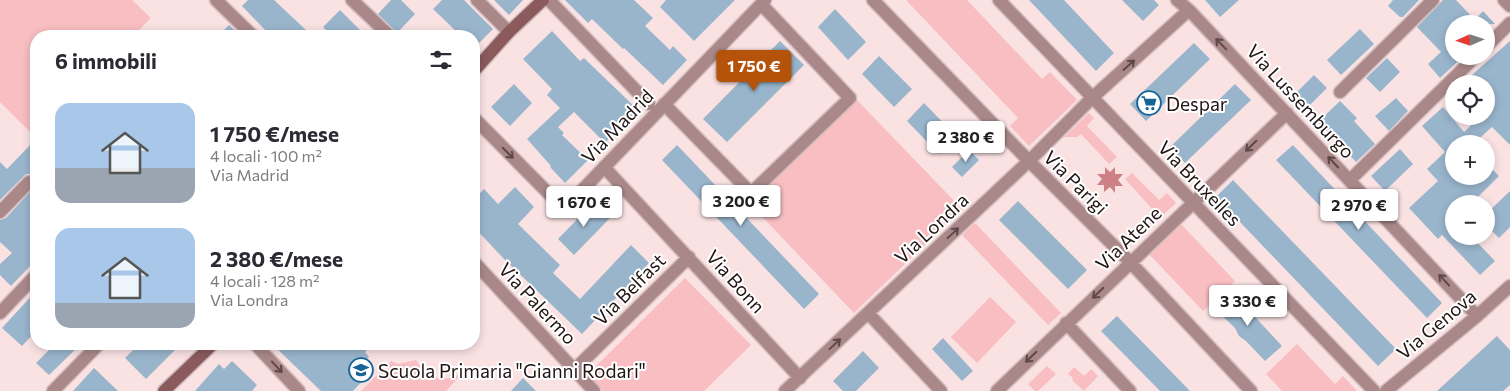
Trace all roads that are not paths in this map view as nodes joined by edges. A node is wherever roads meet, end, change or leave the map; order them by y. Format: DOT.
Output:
graph roads {
  1 [pos="216,0"];
  2 [pos="352,0"];
  3 [pos="477,0"];
  4 [pos="543,0"];
  5 [pos="549,0"];
  6 [pos="873,0"];
  7 [pos="999,0"];
  8 [pos="1178,0"];
  9 [pos="1433,0"];
  10 [pos="1504,0"];
  11 [pos="763,2"];
  12 [pos="1510,6"];
  13 [pos="1189,10"];
  14 [pos="1510,23"];
  15 [pos="246,30"];
  16 [pos="384,30"];
  17 [pos="509,32"];
  18 [pos="1495,38"];
  19 [pos="480,64"];
  20 [pos="1467,65"];
  21 [pos="1340,92"];
  22 [pos="1093,98"];
  23 [pos="649,104"];
  24 [pos="664,104"];
  25 [pos="1287,113"];
  26 [pos="480,124"];
  27 [pos="1029,161"];
  28 [pos="604,167"];
  29 [pos="1354,176"];
  30 [pos="29,182"];
  31 [pos="1192,202"];
  32 [pos="0,212"];
  33 [pos="689,257"];
  34 [pos="1130,262"];
  35 [pos="480,268"];
  36 [pos="30,281"];
  37 [pos="1510,286"];
  38 [pos="0,313"];
  39 [pos="868,313"];
  40 [pos="1477,316"];
  41 [pos="1066,324"];
  42 [pos="93,350"];
  43 [pos="207,350"];
  44 [pos="261,350"];
  45 [pos="574,370"];
  46 [pos="800,378"];
  47 [pos="54,391"];
  48 [pos="164,391"];
  49 [pos="299,391"];
  50 [pos="594,391"];
  51 [pos="785,391"];
  52 [pos="941,391"];
  53 [pos="997,391"];
  54 [pos="1130,391"];
  55 [pos="1250,391"];
  56 [pos="1374,391"];
  57 [pos="1386,391"];
  1 -- 15 [label="street"];
  2 -- 16 [label="street"];
  3 -- 17 [label="street"];
  4 -- 17 [label="street"];
  5 -- 23 [label="street"];
  6 -- 27 [label="street, Via Parigi"];
  7 -- 22 [label="street, Via Bruxelles"];
  8 -- 13 [label="street, Via Lussemburgo"];
  9 -- 21 [label="street"];
  10 -- 12 [label="street"];
  11 -- 24 [label="street, Via Madrid"];
  11 -- 24 [label="street"];
  22 -- 13 [label="street, Via Londra, one-way"];
  25 -- 13 [label="street, Via Lussemburgo, one-way"];
  14 -- 18 [label="street"];
  17 -- 19 [label="street"];
  20 -- 29 [label="street"];
  22 -- 27 [label="street, Via Londra"];
  22 -- 31 [label="street, Via Bruxelles"];
  24 -- 28 [label="street, Via Madrid"];
  25 -- 31 [label="street, Via Atene, one-way"];
  40 -- 25 [label="street, Via Lussemburgo, one-way"];
  26 -- 28 [label="street, Via Madrid, one-way"];
  27 -- 34 [label="street, Via Parigi"];
  39 -- 27 [label="street, Via Londra, one-way"];
  28 -- 33 [label="street, Via Bonn"];
  30 -- 32 [label="street"];
  31 -- 34 [label="street, Via Atene"];
  31 -- 56 [label="street, Via Bruxelles"];
  33 -- 45 [label="street, Via Belfast"];
  33 -- 46 [label="street, Via Bonn"];
  34 -- 41 [label="street, Via Atene, one-way"];
  34 -- 55 [label="street, Via Parigi"];
  35 -- 45 [label="street, Via Palermo"];
  36 -- 38 [label="street"];
  37 -- 40 [label="street, Via Genova"];
  46 -- 39 [label="street, Via Londra, one-way"];
  39 -- 52 [label="street"];
  40 -- 57 [label="street, Via Genova"];
  41 -- 53 [label="street, Via Atene, one-way"];
  41 -- 54 [label="street"];
  42 -- 47 [label="street"];
  43 -- 48 [label="street"];
  44 -- 49 [label="street, one-way"];
  45 -- 50 [label="street, Via Palermo"];
  46 -- 51 [label="street, Via Londra"];
}
